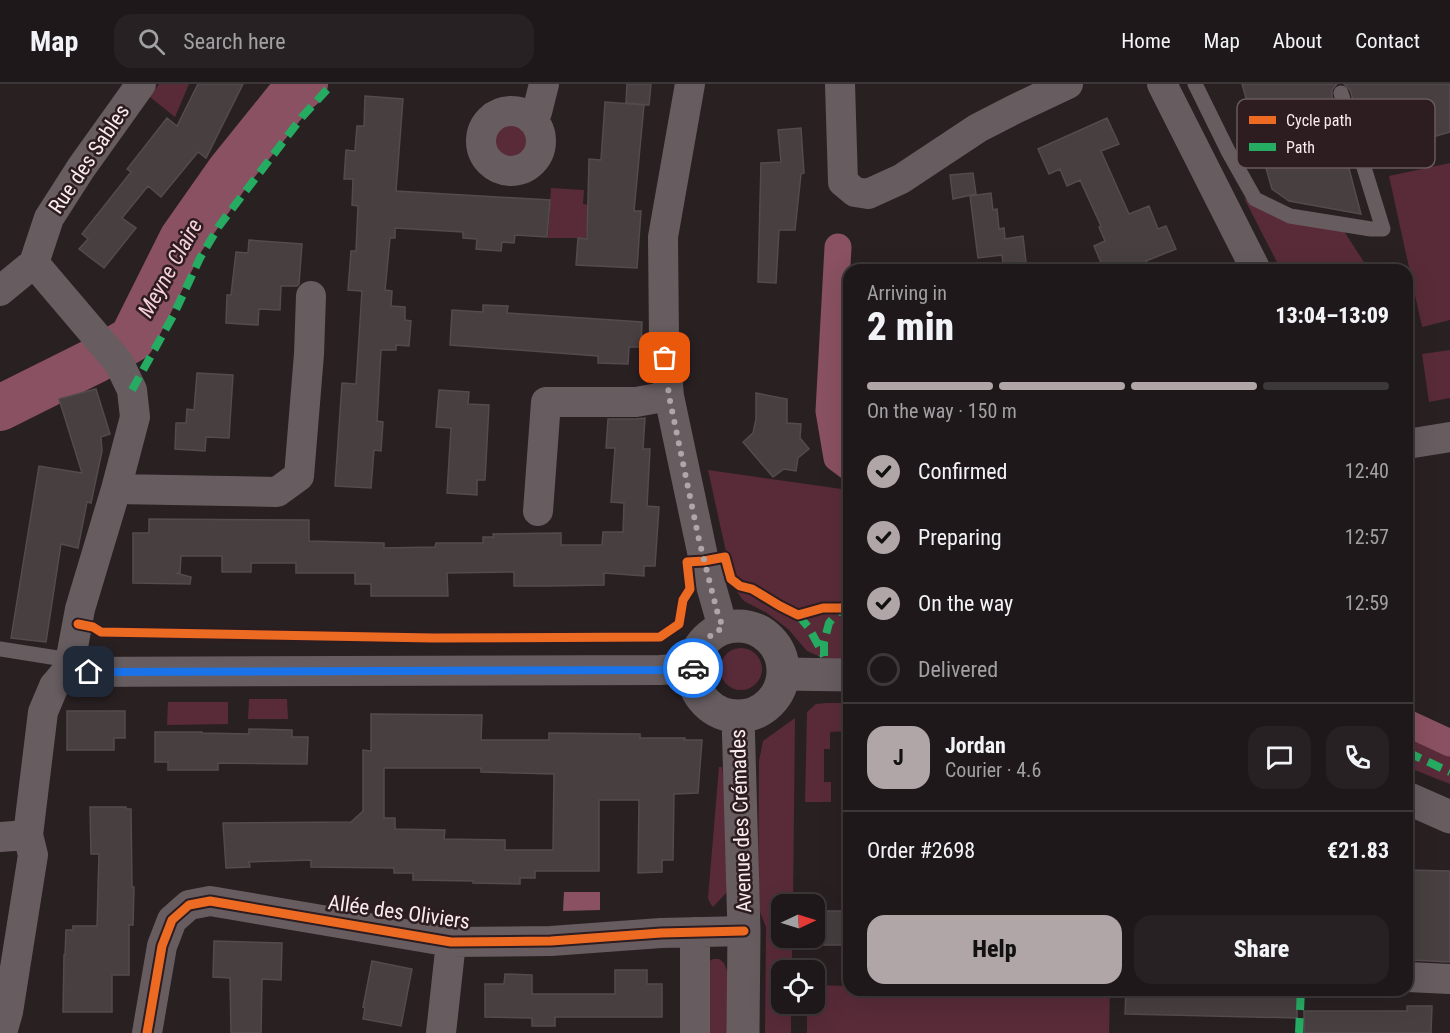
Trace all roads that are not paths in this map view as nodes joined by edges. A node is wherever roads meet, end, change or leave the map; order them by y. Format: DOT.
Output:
graph roads {
  1 [pos="141,84"];
  2 [pos="544,84"];
  3 [pos="690,84"];
  4 [pos="840,84"];
  5 [pos="1068,84"];
  6 [pos="1162,84"];
  7 [pos="1195,84"];
  8 [pos="1341,93"];
  9 [pos="1343,99"];
  10 [pos="531,119"];
  11 [pos="1237,167"];
  12 [pos="1238,168"];
  13 [pos="1364,168"];
  14 [pos="34,263"];
  15 [pos="1253,264"];
  16 [pos="0,291"];
  17 [pos="311,296"];
  18 [pos="669,396"];
  19 [pos="1450,437"];
  20 [pos="1413,443"];
  21 [pos="116,489"];
  22 [pos="538,511"];
  23 [pos="723,628"];
  24 [pos="0,649"];
  25 [pos="68,666"];
  26 [pos="693,668"];
  27 [pos="783,674"];
  28 [pos="843,675"];
  29 [pos="738,716"];
  30 [pos="1413,801"];
  31 [pos="1450,817"];
  32 [pos="14,836"];
  33 [pos="744,931"];
  34 [pos="695,932"];
  35 [pos="451,942"];
  36 [pos="1413,977"];
  37 [pos="1450,979"];
  38 [pos="2,1033"];
  39 [pos="147,1033"];
  40 [pos="441,1033"];
  41 [pos="695,1033"];
  42 [pos="743,1033"];
  1 -- 14 [label="street, Rue des Sables"];
  2 -- 10 [label="street"];
  3 -- 18 [label="street"];
  4 -- 5 [label="street"];
  6 -- 15 [label="street"];
  7 -- 11 [label="lane"];
  8 -- 9 [label="lane"];
  12 -- 13 [label="lane"];
  14 -- 16 [label="street"];
  14 -- 21 [label="street"];
  17 -- 21 [label="street"];
  18 -- 22 [label="street"];
  18 -- 23 [label="street"];
  19 -- 20 [label="street"];
  21 -- 25 [label="street"];
  23 -- 26 [label="street"];
  23 -- 27 [label="street"];
  24 -- 25 [label="lane"];
  25 -- 26 [label="street"];
  25 -- 32 [label="street"];
  26 -- 29 [label="street"];
  27 -- 28 [label="street"];
  27 -- 29 [label="street"];
  29 -- 33 [label="street, Avenue des Crémades"];
  30 -- 31 [label="street"];
  32 -- 38 [label="street"];
  33 -- 34 [label="street, Allée des Oliviers"];
  33 -- 42 [label="street, Avenue des Crémades"];
  34 -- 35 [label="street, Allée des Oliviers"];
  34 -- 41 [label="street"];
  35 -- 39 [label="street, Allée des Oliviers"];
  35 -- 40 [label="street"];
  36 -- 37 [label="street"];
}
